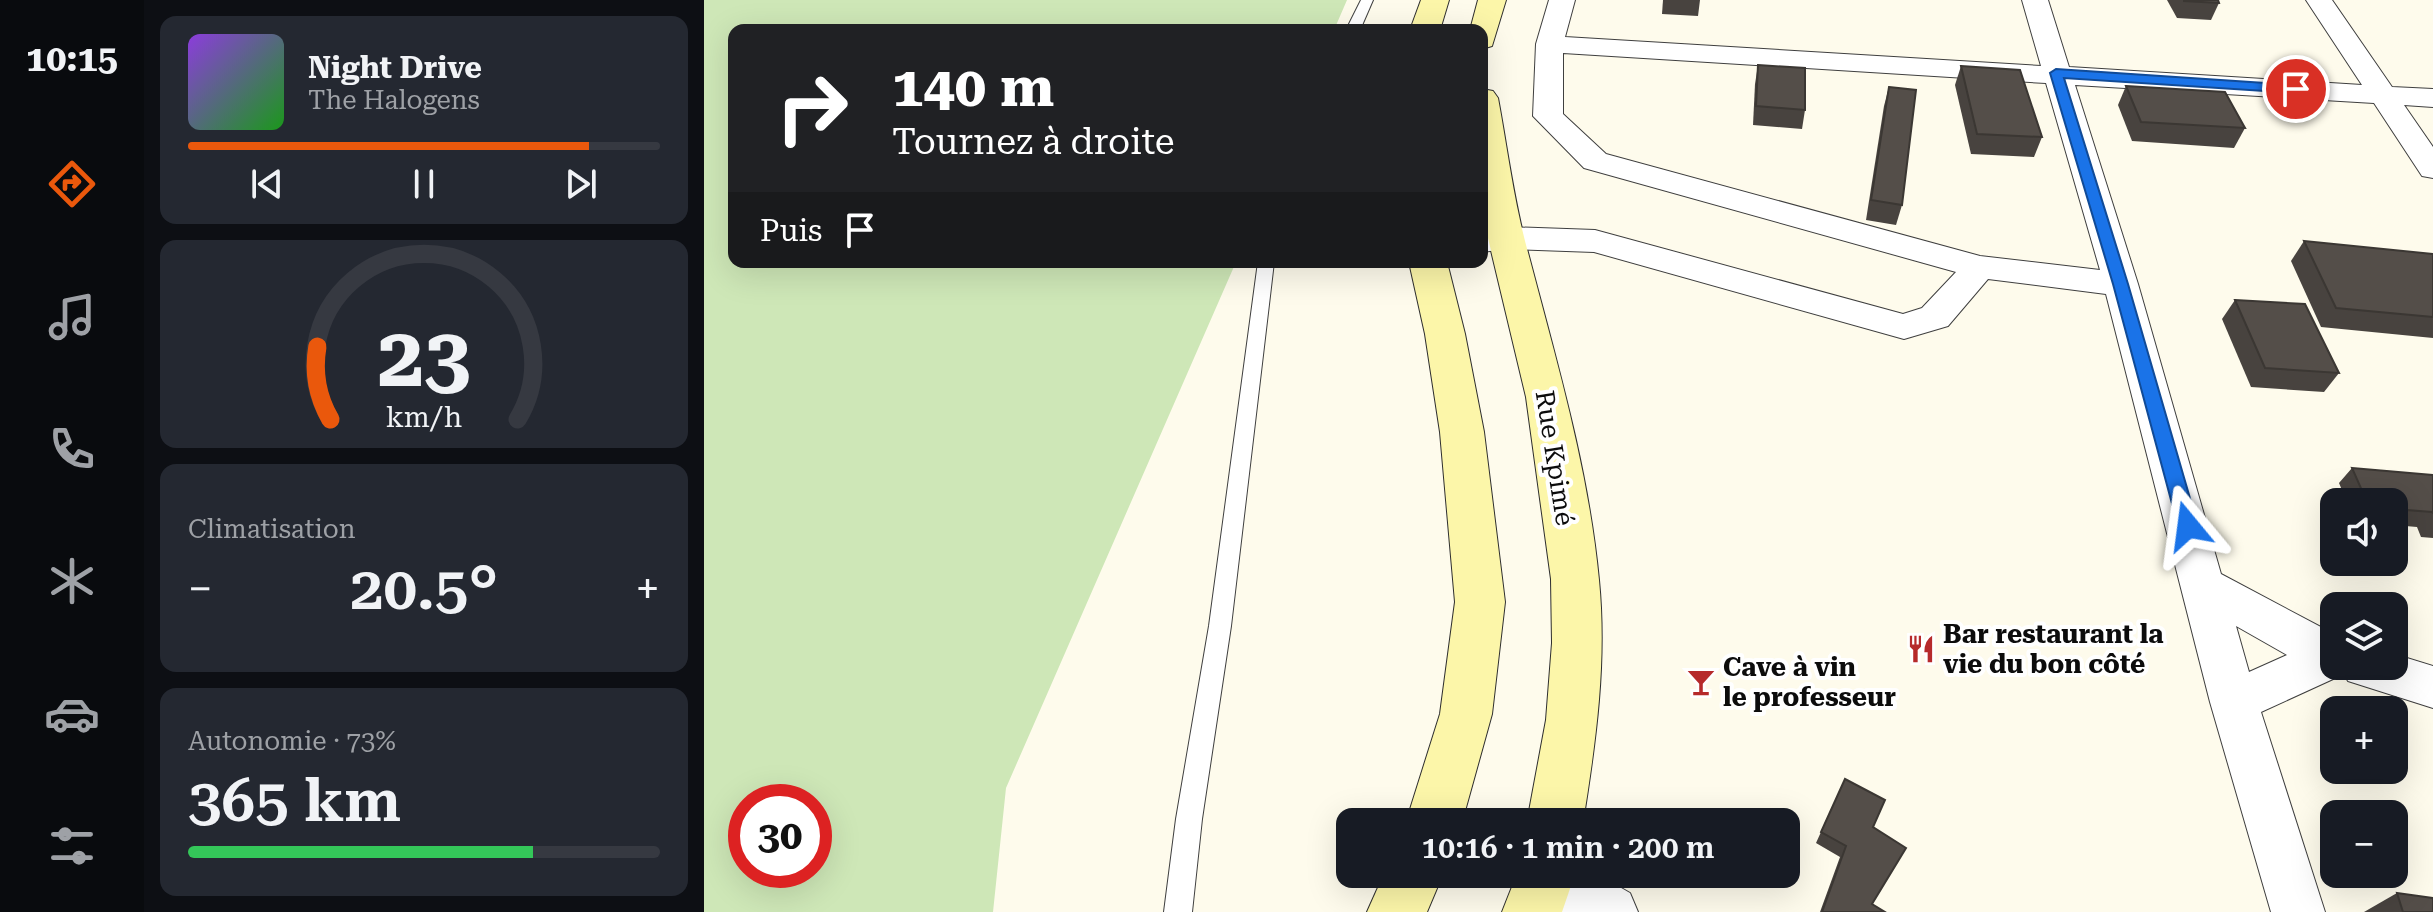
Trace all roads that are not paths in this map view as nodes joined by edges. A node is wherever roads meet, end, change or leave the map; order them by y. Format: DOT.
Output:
graph roads {
  1 [pos="1367,0"];
  2 [pos="1435,0"];
  3 [pos="1492,0"];
  4 [pos="1562,0"];
  5 [pos="2035,0"];
  6 [pos="2319,0"];
  7 [pos="1356,24"];
  8 [pos="1427,24"];
  9 [pos="1486,24"];
  10 [pos="1550,44"];
  11 [pos="2056,73"];
  12 [pos="2386,95"];
  13 [pos="2433,98"];
  14 [pos="1488,169"];
  15 [pos="2433,169"];
  16 [pos="1494,240"];
  17 [pos="1980,267"];
  18 [pos="1265,268"];
  19 [pos="1429,268"];
  20 [pos="2121,284"];
  21 [pos="2205,587"];
  22 [pos="2320,647"];
  23 [pos="2320,669"];
  24 [pos="2408,679"];
  25 [pos="2433,687"];
  26 [pos="2234,702"];
  27 [pos="1438,808"];
  28 [pos="1557,808"];
  29 [pos="1408,888"];
  30 [pos="1541,888"];
  31 [pos="1570,888"];
  32 [pos="1178,912"];
  33 [pos="1397,912"];
  34 [pos="1532,912"];
  35 [pos="1611,912"];
  36 [pos="2298,912"];
  1 -- 7 [label="lane"];
  2 -- 8 [label="main road"];
  3 -- 9 [label="main road"];
  4 -- 10 [label="street"];
  5 -- 11 [label="street"];
  6 -- 12 [label="street"];
  10 -- 11 [label="street"];
  10 -- 17 [label="street"];
  11 -- 12 [label="street"];
  11 -- 20 [label="street"];
  12 -- 13 [label="street"];
  12 -- 15 [label="street"];
  14 -- 16 [label="main road, Rue Kpimé"];
  16 -- 17 [label="street"];
  16 -- 28 [label="main road, Rue Kpimé"];
  17 -- 20 [label="street"];
  18 -- 32 [label="lane"];
  19 -- 27 [label="main road"];
  20 -- 21 [label="street"];
  21 -- 22 [label="street"];
  21 -- 26 [label="street"];
  23 -- 26 [label="street"];
  24 -- 25 [label="street"];
  26 -- 36 [label="street"];
  29 -- 33 [label="main road"];
  30 -- 34 [label="main road"];
  31 -- 35 [label="street"];
}
